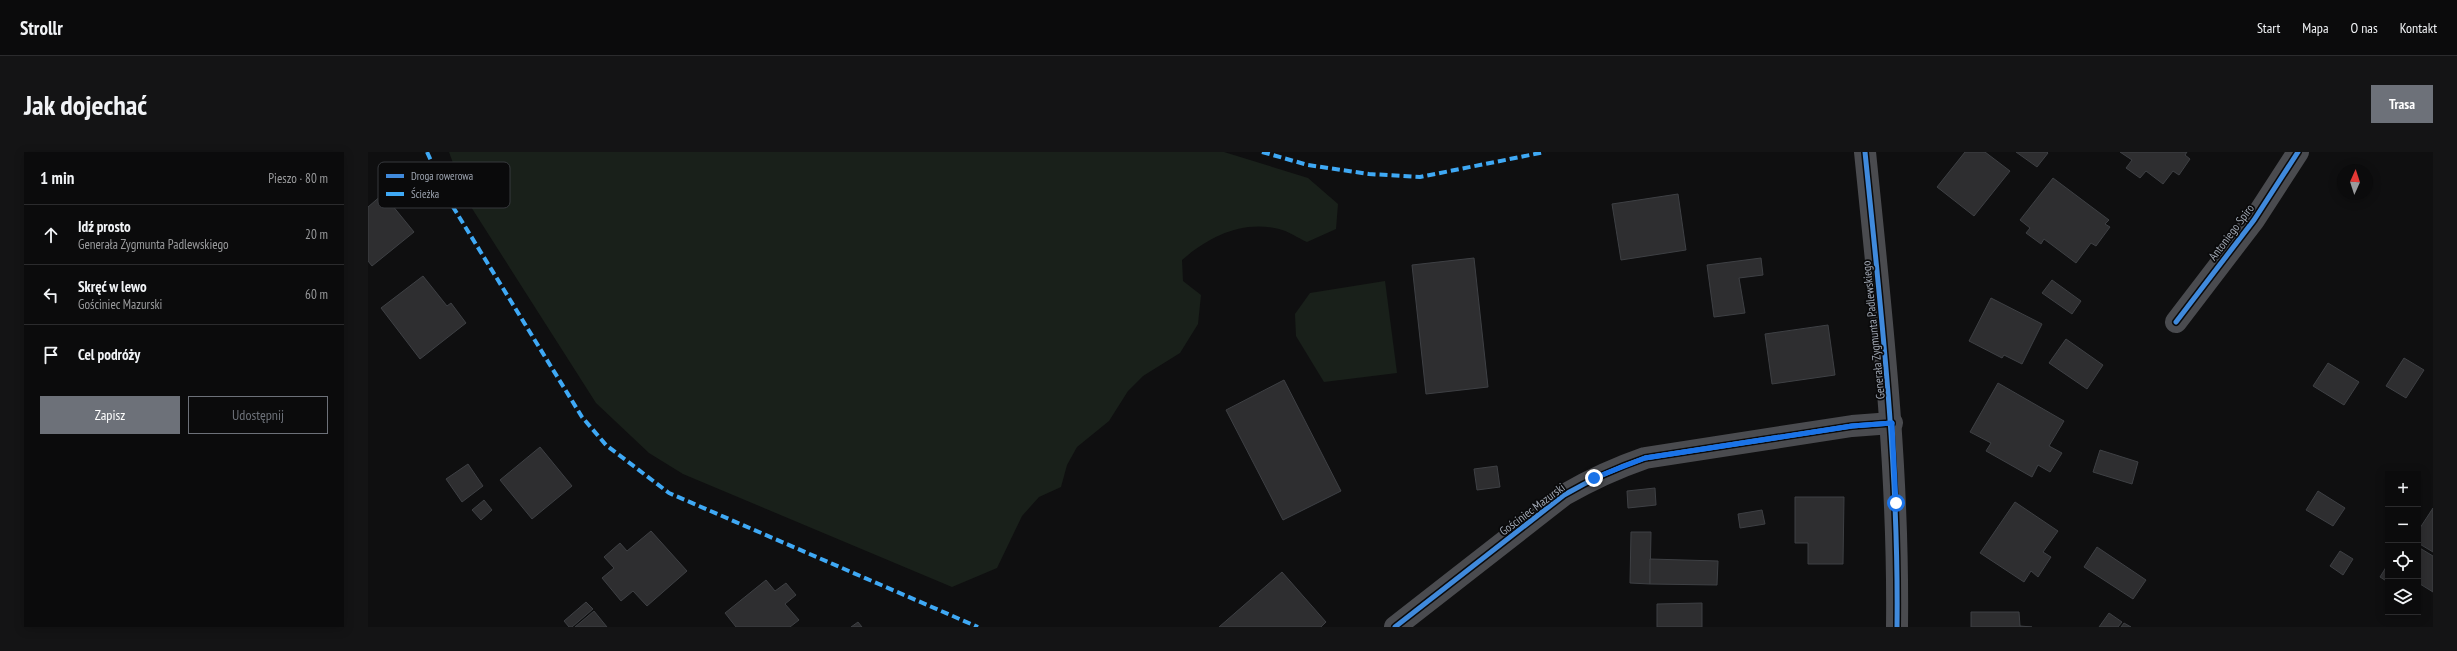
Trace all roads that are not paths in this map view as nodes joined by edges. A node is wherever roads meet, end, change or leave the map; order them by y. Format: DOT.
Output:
graph roads {
  1 [pos="1865,152"];
  2 [pos="2298,152"];
  3 [pos="2176,322"];
  4 [pos="1892,423"];
  5 [pos="1395,627"];
  6 [pos="1898,627"];
  1 -- 4 [label="street, Generała Zygmunta Padlewskiego"];
  2 -- 3 [label="street, Antoniego Spiro"];
  4 -- 5 [label="street, Gościniec Mazurski"];
  4 -- 6 [label="street, Generała Zygmunta Padlewskiego"];
}
